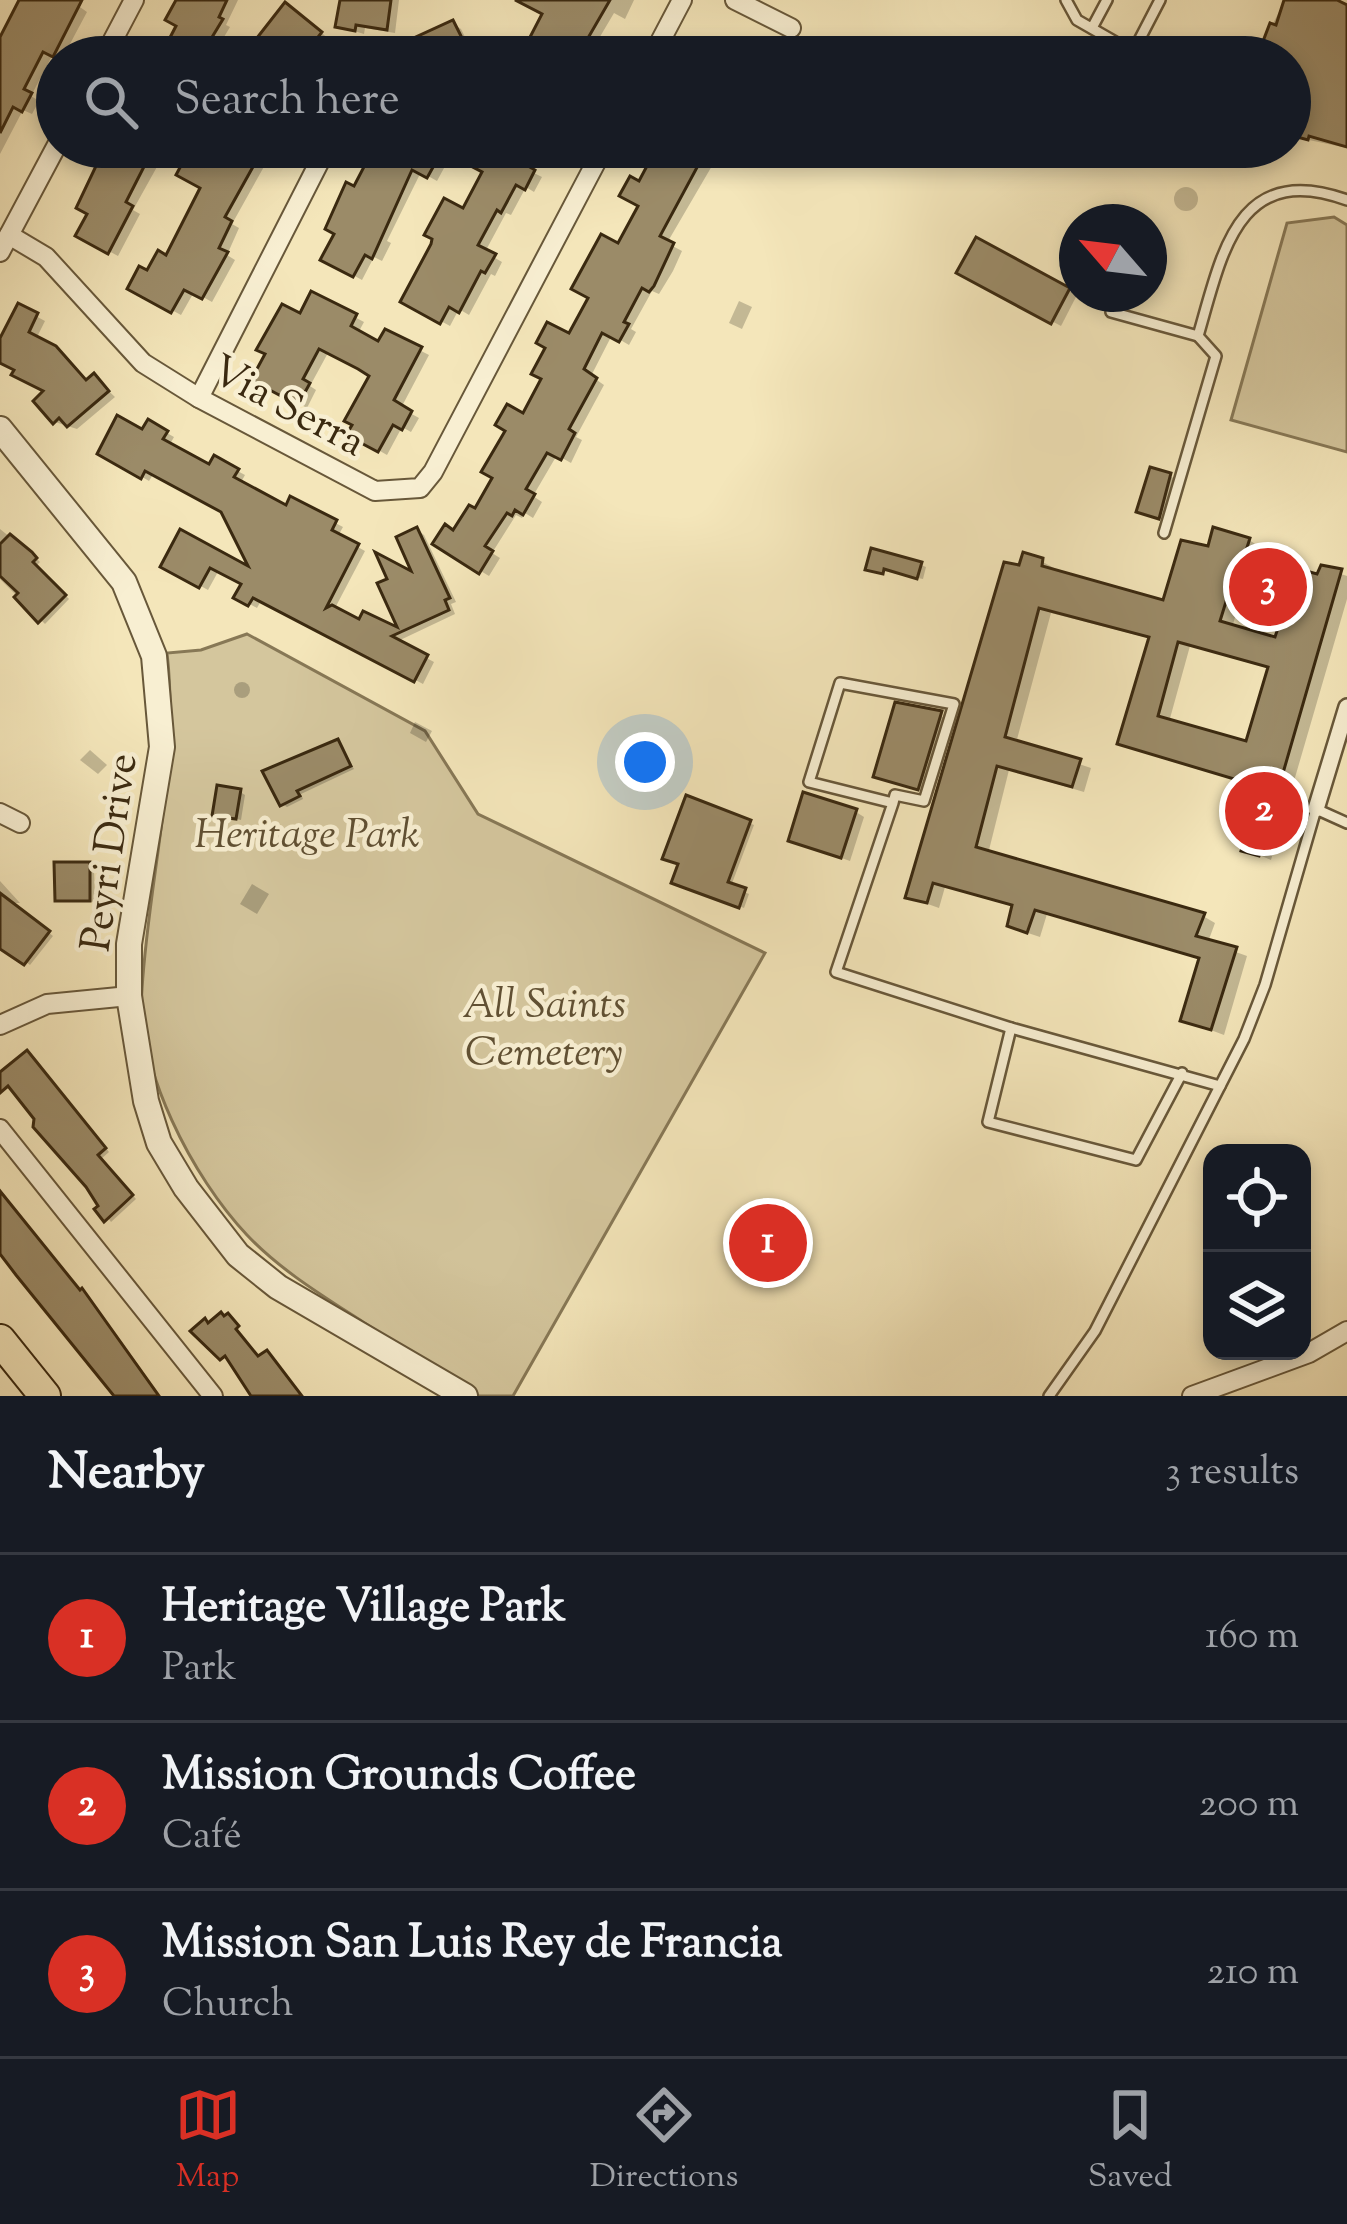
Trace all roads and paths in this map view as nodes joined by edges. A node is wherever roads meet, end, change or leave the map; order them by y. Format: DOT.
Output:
graph roads {
  1 [pos="134,0"];
  2 [pos="682,0"];
  3 [pos="735,0"];
  4 [pos="1066,0"];
  5 [pos="1107,0"];
  6 [pos="1160,0"];
  7 [pos="790,28"];
  8 [pos="1092,28"];
  9 [pos="115,36"];
  10 [pos="663,36"];
  11 [pos="1105,36"];
  12 [pos="1141,36"];
  13 [pos="45,168"];
  14 [pos="316,168"];
  15 [pos="593,168"];
  16 [pos="1347,200"];
  17 [pos="5,244"];
  18 [pos="1111,312"];
  19 [pos="1198,336"];
  20 [pos="199,398"];
  21 [pos="0,429"];
  22 [pos="1164,533"];
  23 [pos="1347,706"];
  24 [pos="893,803"];
  25 [pos="1316,809"];
  26 [pos="0,813"];
  27 [pos="20,823"];
  28 [pos="1347,823"];
  29 [pos="129,996"];
  30 [pos="0,1025"];
  31 [pos="1010,1028"];
  32 [pos="1182,1073"];
  33 [pos="1220,1086"];
  34 [pos="0,1129"];
  35 [pos="1347,1331"];
  36 [pos="0,1340"];
  37 [pos="45,1396"];
  38 [pos="213,1396"];
  39 [pos="464,1396"];
  40 [pos="1049,1396"];
  41 [pos="1192,1396"];
  1 -- 9 [label="street"];
  2 -- 10 [label="street"];
  3 -- 7 [label="street"];
  4 -- 8 [label="lane"];
  5 -- 8 [label="lane"];
  6 -- 12 [label="lane"];
  8 -- 11 [label="lane"];
  13 -- 17 [label="street"];
  14 -- 20 [label="street"];
  15 -- 20 [label="street, Via Serra"];
  16 -- 19 [label="lane"];
  17 -- 20 [label="street, Via Serra"];
  18 -- 19 [label="lane"];
  19 -- 22 [label="lane"];
  21 -- 29 [label="street, Peyri Drive"];
  23 -- 25 [label="street"];
  24 -- 24 [label="lane"];
  24 -- 31 [label="lane"];
  25 -- 28 [label="lane"];
  25 -- 33 [label="lane"];
  26 -- 27 [label="street"];
  29 -- 30 [label="street"];
  29 -- 39 [label="street, Peyri Drive"];
  31 -- 32 [label="lane"];
  31 -- 32 [label="lane"];
  32 -- 33 [label="lane"];
  33 -- 40 [label="lane"];
  34 -- 38 [label="street"];
  35 -- 41 [label="street"];
  36 -- 37 [label="main road"];
}
